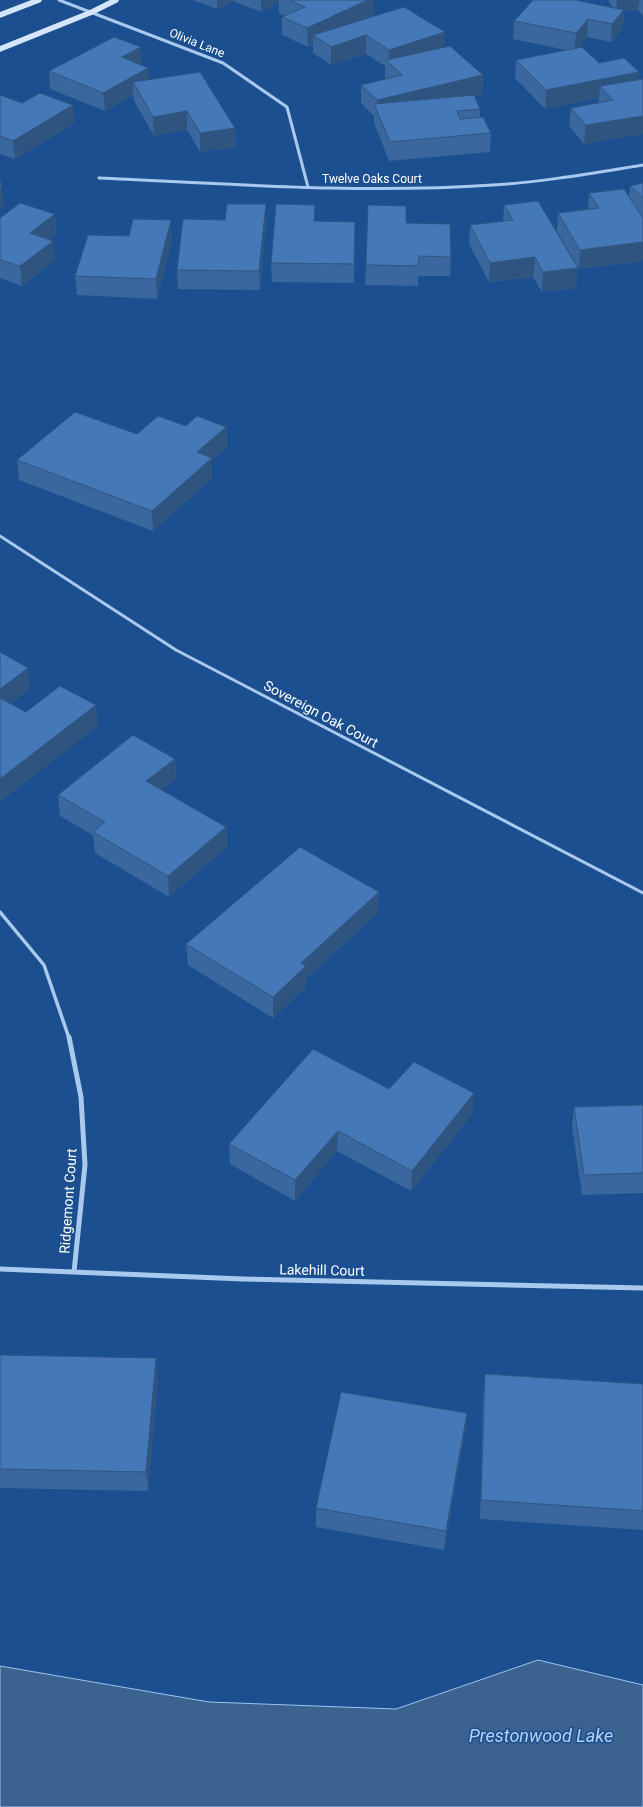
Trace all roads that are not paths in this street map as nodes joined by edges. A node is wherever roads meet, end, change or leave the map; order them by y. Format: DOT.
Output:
graph roads {
  1 [pos="39,0"];
  2 [pos="60,0"];
  3 [pos="116,0"];
  4 [pos="92,12"];
  5 [pos="0,15"];
  6 [pos="0,49"];
  7 [pos="643,165"];
  8 [pos="99,178"];
  9 [pos="308,187"];
  10 [pos="0,536"];
  11 [pos="643,893"];
  12 [pos="0,912"];
  13 [pos="0,1269"];
  14 [pos="74,1272"];
  15 [pos="643,1288"];
  1 -- 5 [label="main road"];
  2 -- 4 [label="street, Olivia Lane"];
  3 -- 4 [label="main road"];
  4 -- 6 [label="main road"];
  4 -- 9 [label="street, Olivia Lane"];
  7 -- 9 [label="street, Twelve Oaks Court"];
  8 -- 9 [label="street, Twelve Oaks Court"];
  10 -- 11 [label="lane, Sovereign Oak Court"];
  12 -- 14 [label="street, Ridgemont Court"];
  13 -- 14 [label="street, Lakehill Court"];
  14 -- 15 [label="street, Lakehill Court"];
}
